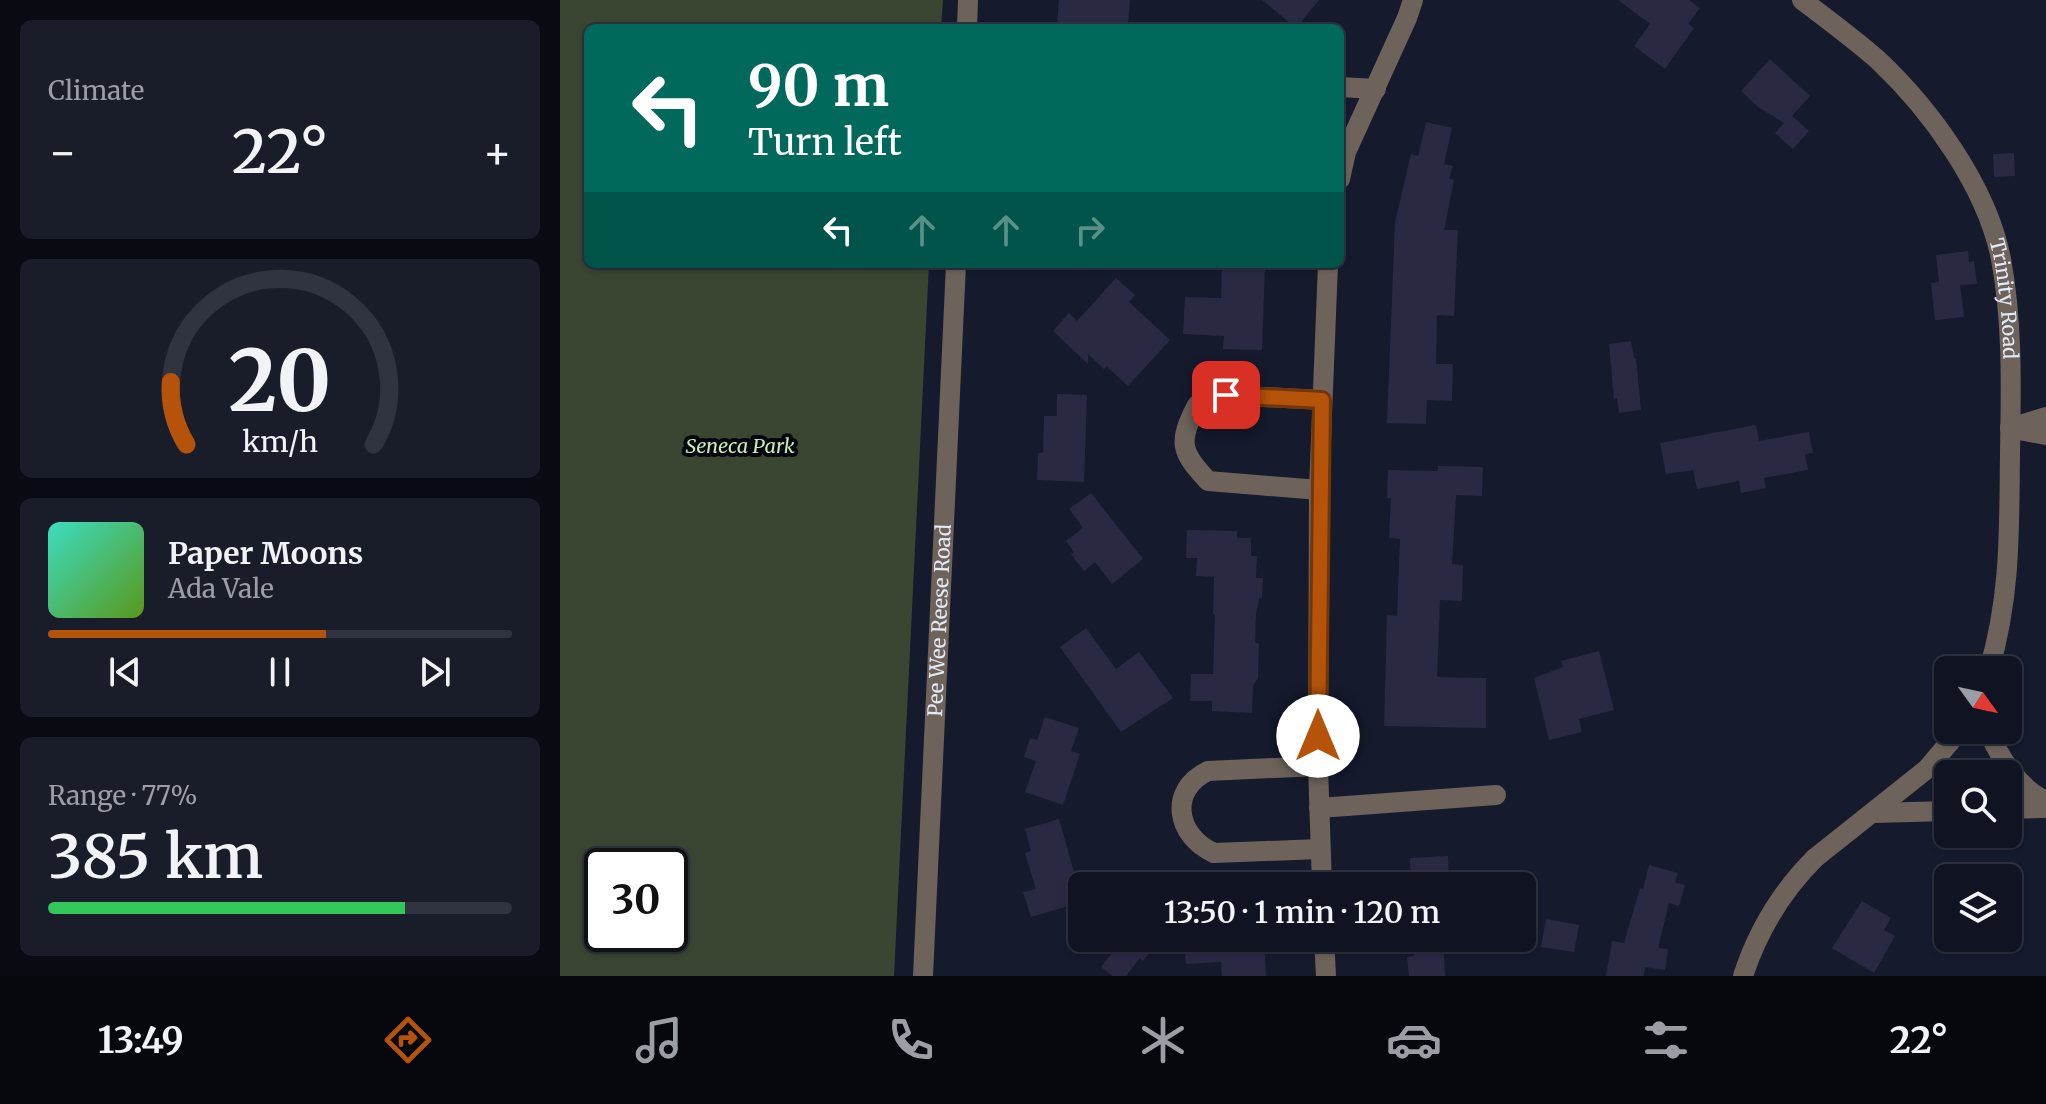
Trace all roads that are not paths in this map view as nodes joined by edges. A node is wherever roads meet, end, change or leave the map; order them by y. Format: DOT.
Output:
graph roads {
  1 [pos="968,0"];
  2 [pos="1413,0"];
  3 [pos="1802,0"];
  4 [pos="967,24"];
  5 [pos="1344,87"];
  6 [pos="1376,89"];
  7 [pos="1344,161"];
  8 [pos="956,268"];
  9 [pos="1328,268"];
  10 [pos="1322,400"];
  11 [pos="2046,417"];
  12 [pos="2010,428"];
  13 [pos="2046,435"];
  14 [pos="1319,490"];
  15 [pos="1992,656"];
  16 [pos="1948,744"];
  17 [pos="1994,744"];
  18 [pos="1318,766"];
  19 [pos="1496,795"];
  20 [pos="2046,801"];
  21 [pos="1319,808"];
  22 [pos="2046,808"];
  23 [pos="2022,809"];
  24 [pos="1934,811"];
  25 [pos="1873,813"];
  26 [pos="1320,849"];
  27 [pos="1321,872"];
  28 [pos="1325,952"];
  29 [pos="923,976"];
  30 [pos="1326,976"];
  31 [pos="1743,976"];
  1 -- 4 [label="street"];
  2 -- 6 [label="street"];
  3 -- 12 [label="street, Trinity Road"];
  5 -- 6 [label="street"];
  6 -- 7 [label="street"];
  8 -- 29 [label="street, Pee Wee Reese Road"];
  9 -- 10 [label="street"];
  10 -- 14 [label="street"];
  10 -- 14 [label="street"];
  11 -- 12 [label="street"];
  12 -- 13 [label="street"];
  12 -- 15 [label="street, Trinity Road"];
  14 -- 18 [label="street"];
  16 -- 25 [label="street"];
  17 -- 20 [label="street"];
  18 -- 21 [label="street"];
  18 -- 26 [label="street"];
  19 -- 21 [label="street"];
  21 -- 26 [label="street"];
  22 -- 23 [label="street"];
  24 -- 25 [label="street"];
  25 -- 31 [label="street"];
  26 -- 27 [label="street"];
  28 -- 30 [label="street"];
}
